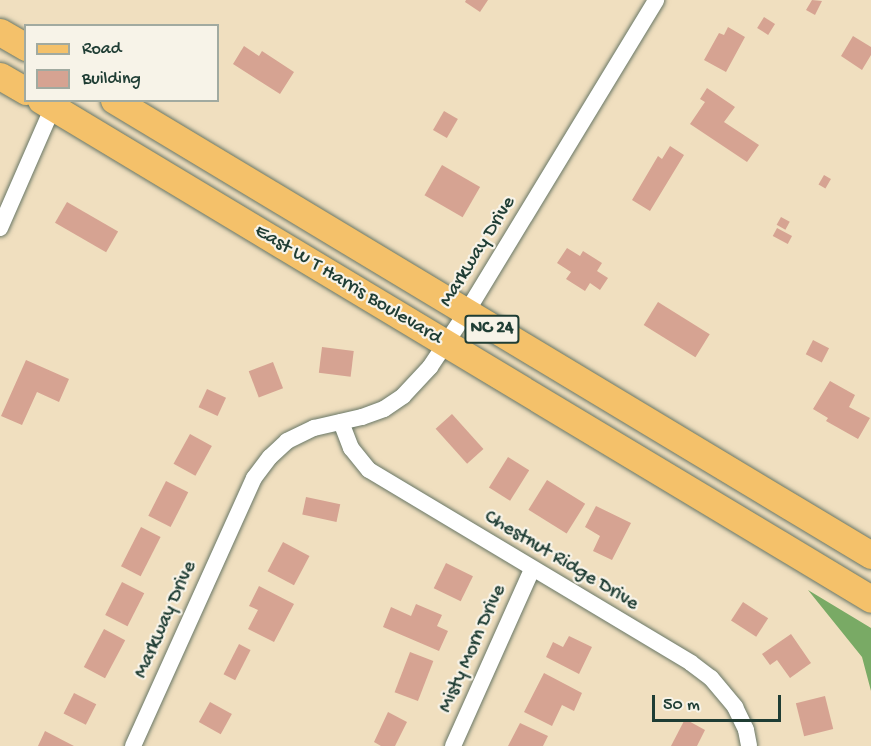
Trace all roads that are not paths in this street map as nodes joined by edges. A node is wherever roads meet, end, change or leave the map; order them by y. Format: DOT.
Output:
graph roads {
  1 [pos="656,0"];
  2 [pos="0,32"];
  3 [pos="24,46"];
  4 [pos="0,76"];
  5 [pos="24,90"];
  6 [pos="117,102"];
  7 [pos="50,103"];
  8 [pos="0,228"];
  9 [pos="466,313"];
  10 [pos="446,345"];
  11 [pos="341,422"];
  12 [pos="871,555"];
  13 [pos="532,568"];
  14 [pos="871,599"];
  15 [pos="133,746"];
  16 [pos="453,746"];
  17 [pos="749,746"];
  1 -- 9 [label="street, Markway Drive"];
  2 -- 3 [label="main road"];
  4 -- 5 [label="main road"];
  6 -- 9 [label="main road, East W T Harris Boulevard / NC 24"];
  7 -- 8 [label="street"];
  7 -- 10 [label="main road, East W T Harris Boulevard / NC 24"];
  9 -- 10 [label="street, Markway Drive"];
  9 -- 12 [label="main road, East W T Harris Boulevard / NC 24"];
  10 -- 11 [label="street, Markway Drive"];
  10 -- 14 [label="main road, East W T Harris Boulevard / NC 24"];
  11 -- 13 [label="street, Chestnut Ridge Drive"];
  11 -- 15 [label="street, Markway Drive"];
  13 -- 16 [label="street, Misty Morn Drive"];
  13 -- 17 [label="street, Chestnut Ridge Drive"];
}
